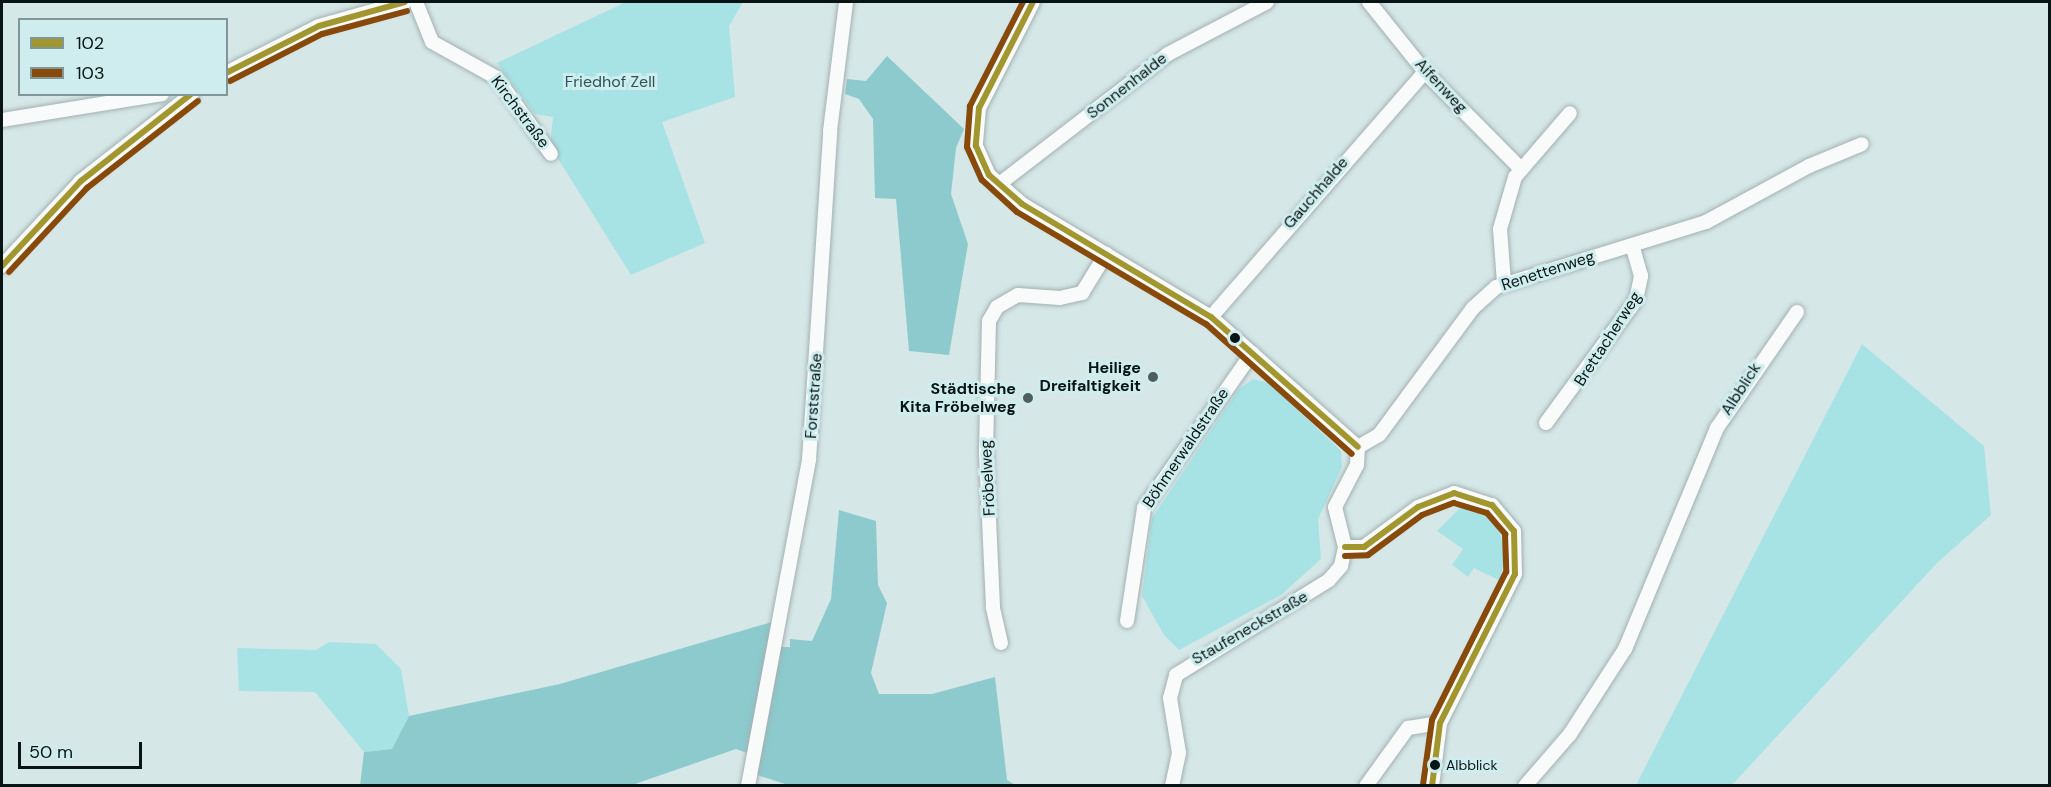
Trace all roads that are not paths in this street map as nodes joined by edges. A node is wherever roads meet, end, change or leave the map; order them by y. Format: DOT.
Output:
graph roads {
  1 [pos="405,2"];
  2 [pos="416,2"];
  3 [pos="846,2"];
  4 [pos="1033,2"];
  5 [pos="1267,2"];
  6 [pos="1369,2"];
  7 [pos="228,72"];
  8 [pos="1425,72"];
  9 [pos="150,96"];
  10 [pos="187,98"];
  11 [pos="1570,113"];
  12 [pos="2,120"];
  13 [pos="1863,144"];
  14 [pos="551,154"];
  15 [pos="1519,167"];
  16 [pos="998,185"];
  17 [pos="1632,245"];
  18 [pos="1106,254"];
  19 [pos="2,266"];
  20 [pos="1504,283"];
  21 [pos="1797,312"];
  22 [pos="1211,317"];
  23 [pos="1252,352"];
  24 [pos="1546,423"];
  25 [pos="1358,447"];
  26 [pos="1345,547"];
  27 [pos="1128,621"];
  28 [pos="1001,643"];
  29 [pos="1440,723"];
  30 [pos="748,786"];
  31 [pos="1172,786"];
  32 [pos="1366,786"];
  33 [pos="1432,786"];
  34 [pos="1526,786"];
  1 -- 7 [label="street"];
  2 -- 14 [label="street, Kirchstraße"];
  3 -- 30 [label="street, Forststraße"];
  4 -- 16 [label="street"];
  5 -- 16 [label="street, Sonnenhalde"];
  6 -- 8 [label="street, Aifenweg"];
  8 -- 15 [label="street, Aifenweg"];
  8 -- 22 [label="street, Gauchhalde"];
  9 -- 12 [label="street"];
  10 -- 19 [label="street"];
  11 -- 15 [label="street"];
  13 -- 17 [label="street, Renettenweg"];
  15 -- 20 [label="street"];
  16 -- 18 [label="street"];
  17 -- 20 [label="street, Renettenweg"];
  17 -- 24 [label="street, Brettacherweg"];
  18 -- 22 [label="street"];
  18 -- 28 [label="street, Fröbelweg"];
  20 -- 25 [label="street, Renettenweg"];
  21 -- 34 [label="street, Albblick"];
  22 -- 23 [label="street"];
  23 -- 25 [label="street"];
  23 -- 27 [label="street, Böhmerwaldstraße"];
  25 -- 26 [label="street"];
  26 -- 29 [label="street"];
  26 -- 31 [label="street, Staufeneckstraße"];
  29 -- 32 [label="street"];
  29 -- 33 [label="street"];
}
